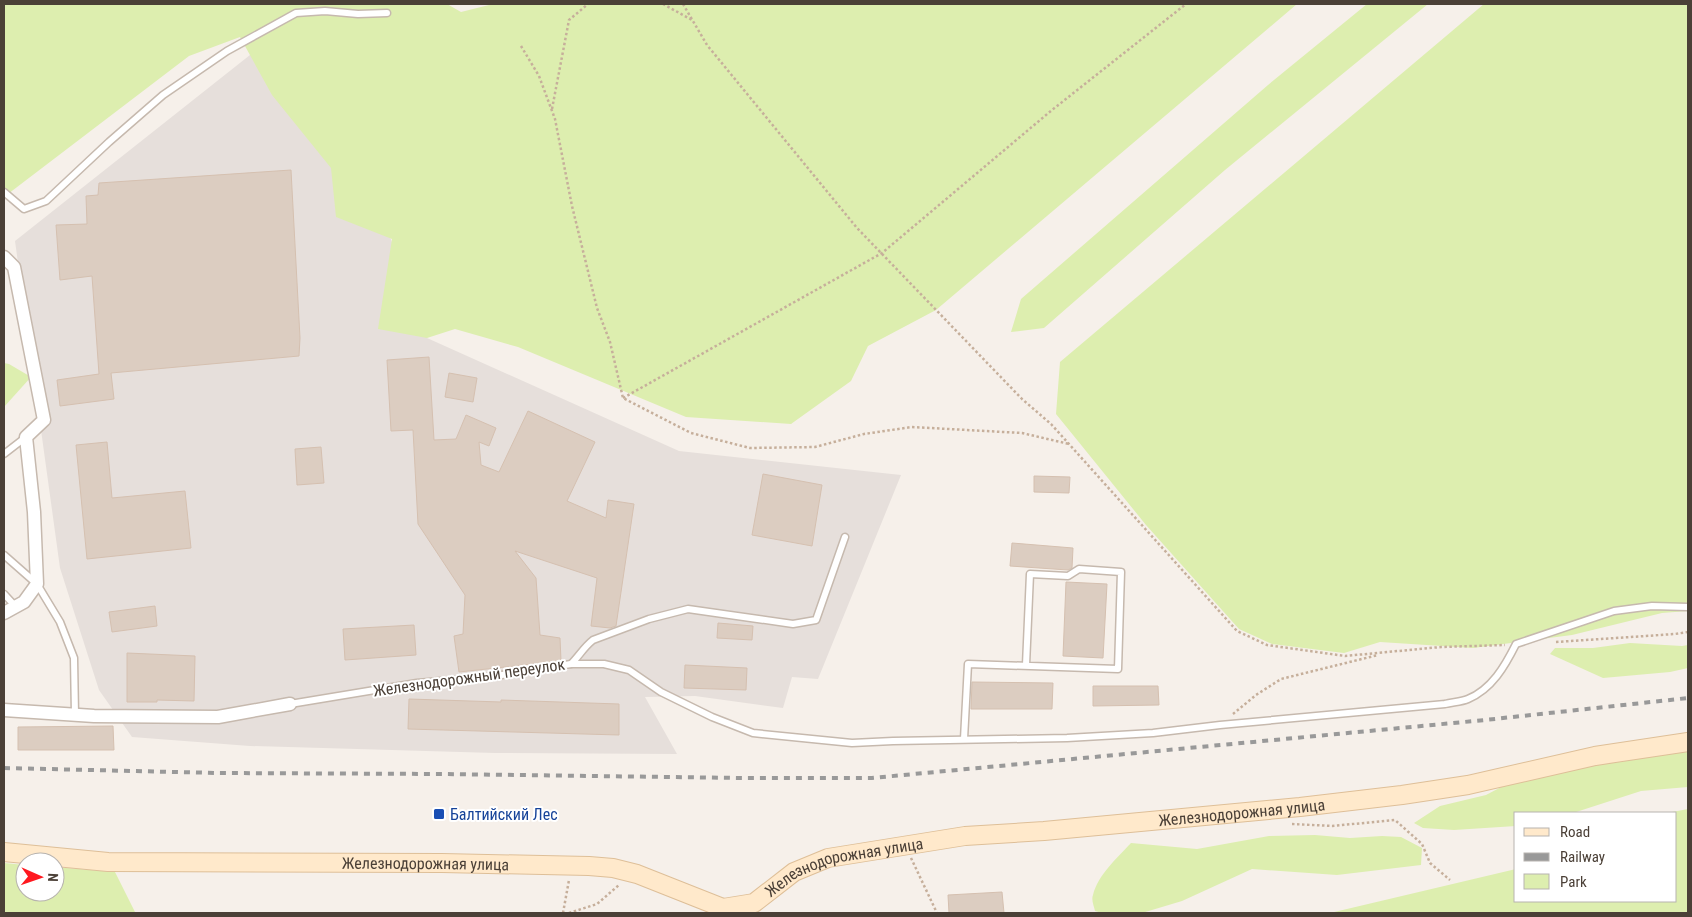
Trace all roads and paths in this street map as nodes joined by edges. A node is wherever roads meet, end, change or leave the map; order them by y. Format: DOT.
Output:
graph roads {
  1 [pos="588,4"];
  2 [pos="663,4"];
  3 [pos="683,4"];
  4 [pos="1186,4"];
  5 [pos="387,13"];
  6 [pos="693,20"];
  7 [pos="521,46"];
  8 [pos="552,110"];
  9 [pos="4,192"];
  10 [pos="882,254"];
  11 [pos="4,257"];
  12 [pos="623,398"];
  13 [pos="26,437"];
  14 [pos="1070,444"];
  15 [pos="4,454"];
  16 [pos="845,537"];
  17 [pos="4,555"];
  18 [pos="37,584"];
  19 [pos="4,594"];
  20 [pos="16,606"];
  21 [pos="1688,607"];
  22 [pos="4,613"];
  23 [pos="1688,632"];
  24 [pos="1550,642"];
  25 [pos="1516,644"];
  26 [pos="1406,650"];
  27 [pos="571,664"];
  28 [pos="1026,665"];
  29 [pos="290,704"];
  30 [pos="4,710"];
  31 [pos="75,714"];
  32 [pos="1220,724"];
  33 [pos="964,739"];
  34 [pos="1688,742"];
  35 [pos="1288,824"];
  36 [pos="4,852"];
  37 [pos="911,858"];
  38 [pos="572,866"];
  39 [pos="637,874"];
  40 [pos="1450,880"];
  41 [pos="721,910"];
  42 [pos="563,913"];
  43 [pos="569,913"];
  44 [pos="937,913"];
  1 -- 8 [label="path"];
  2 -- 6 [label="path"];
  3 -- 6 [label="path"];
  4 -- 10 [label="path"];
  5 -- 9 [label="lane"];
  6 -- 10 [label="path"];
  7 -- 8 [label="path"];
  8 -- 12 [label="path"];
  10 -- 12 [label="path"];
  10 -- 14 [label="path"];
  11 -- 13 [label="street"];
  12 -- 14 [label="path"];
  13 -- 15 [label="lane"];
  13 -- 18 [label="street"];
  14 -- 26 [label="path"];
  16 -- 27 [label="lane, Железнодорожный переулок"];
  17 -- 18 [label="lane"];
  18 -- 20 [label="street"];
  18 -- 31 [label="lane"];
  19 -- 20 [label="lane"];
  20 -- 22 [label="street"];
  21 -- 25 [label="lane"];
  23 -- 24 [label="path"];
  25 -- 26 [label="path"];
  25 -- 32 [label="lane"];
  26 -- 32 [label="path"];
  27 -- 29 [label="lane, Железнодорожный переулок"];
  27 -- 33 [label="lane"];
  28 -- 28 [label="lane"];
  28 -- 33 [label="lane"];
  29 -- 31 [label="street"];
  30 -- 31 [label="street"];
  32 -- 33 [label="lane"];
  34 -- 41 [label="street, Железнодорожная улица"];
  35 -- 40 [label="path, Железнодорожная улица"];
  36 -- 38 [label="street, Железнодорожная улица"];
  37 -- 44 [label="path, Железнодорожная улица"];
  38 -- 39 [label="street, Железнодорожная улица"];
  38 -- 42 [label="path"];
  39 -- 41 [label="street, Железнодорожная улица"];
  39 -- 43 [label="path"];
}
